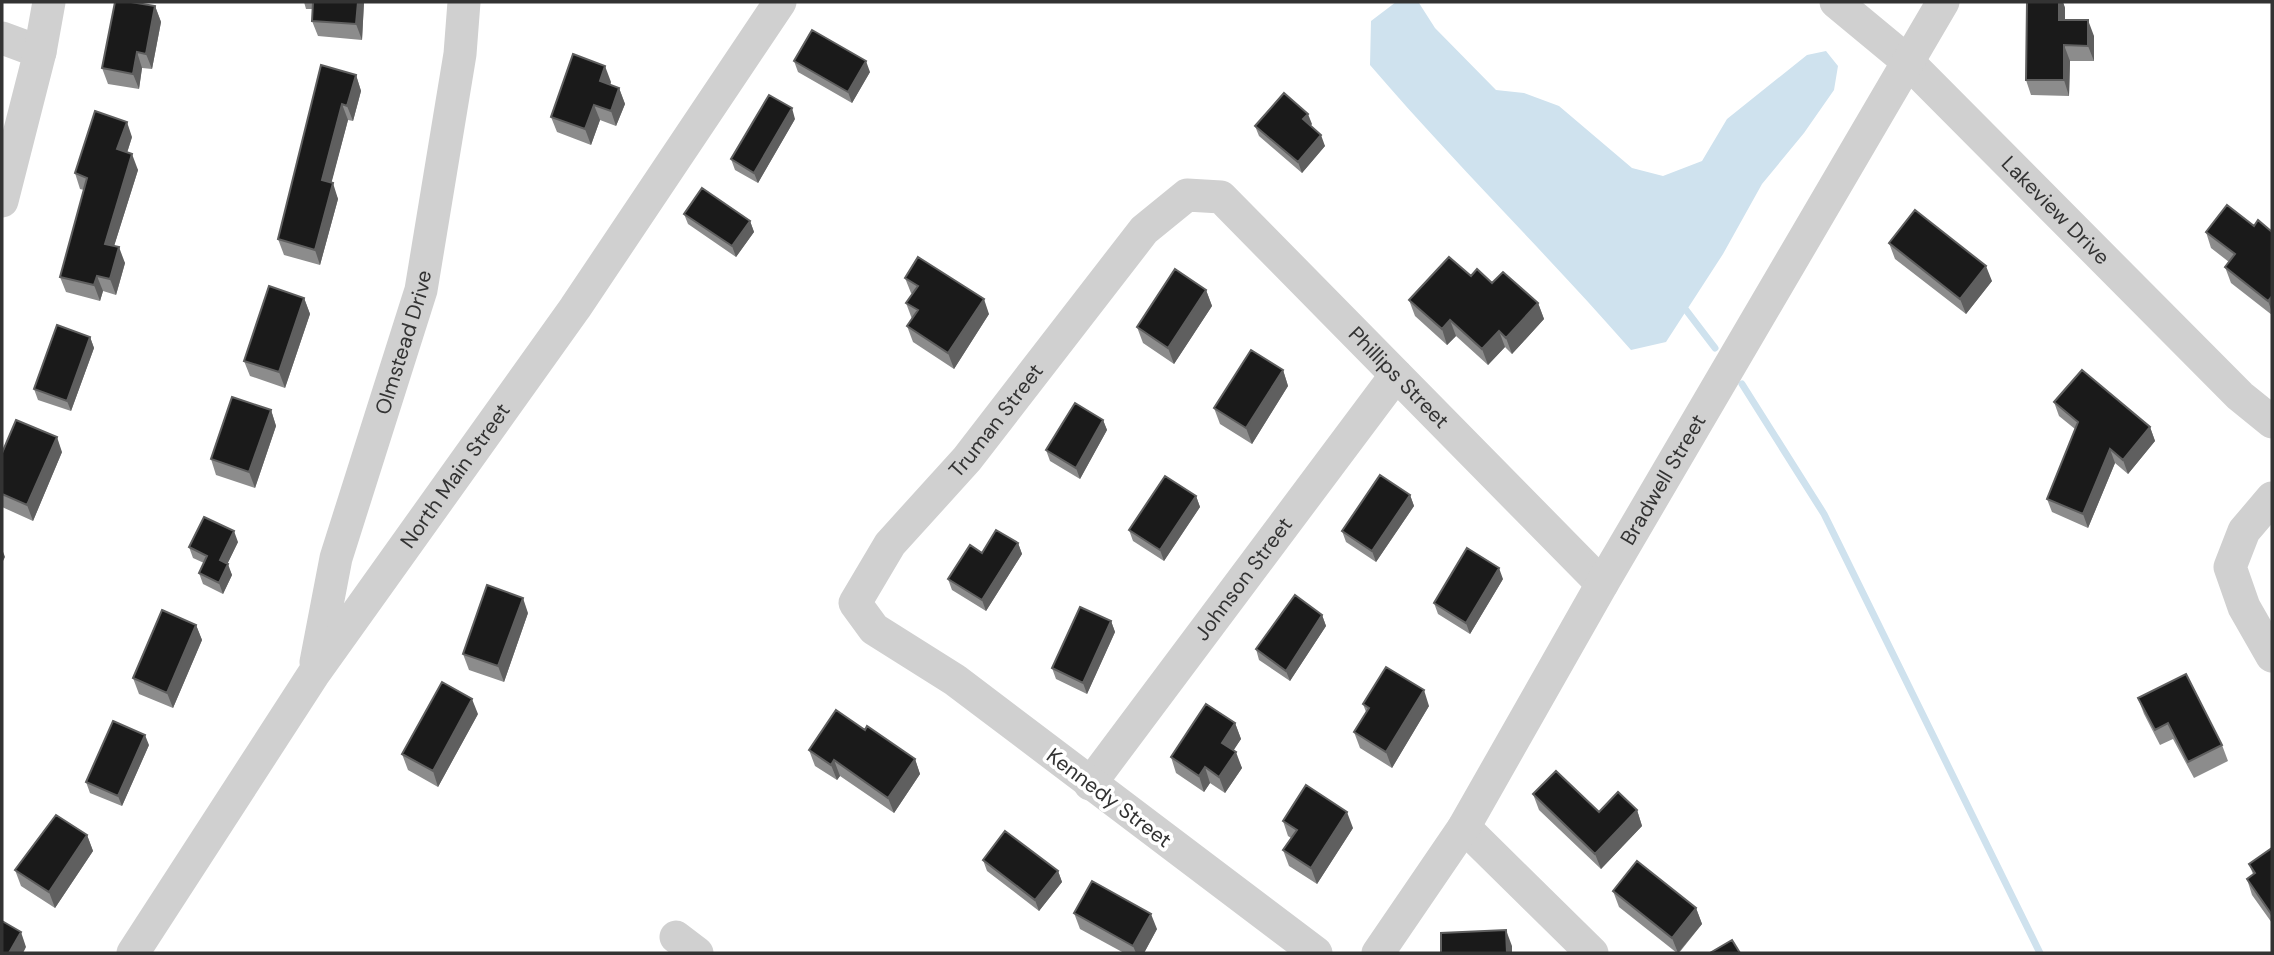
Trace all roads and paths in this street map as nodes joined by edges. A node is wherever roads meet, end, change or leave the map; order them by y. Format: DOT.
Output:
graph roads {
  1 [pos="48,2"];
  2 [pos="464,2"];
  3 [pos="780,2"];
  4 [pos="1836,2"];
  5 [pos="1943,2"];
  6 [pos="1869,13"];
  7 [pos="2,38"];
  8 [pos="40,52"];
  9 [pos="1906,60"];
  10 [pos="1187,195"];
  11 [pos="2,201"];
  12 [pos="1396,375"];
  13 [pos="2272,422"];
  14 [pos="2272,498"];
  15 [pos="1602,584"];
  16 [pos="901,647"];
  17 [pos="2272,656"];
  18 [pos="313,675"];
  19 [pos="1090,784"];
  20 [pos="1464,827"];
  21 [pos="133,953"];
  22 [pos="1316,953"];
  23 [pos="1378,953"];
  24 [pos="1592,953"];
  1 -- 8 [label="street"];
  2 -- 18 [label="street, Olmstead Drive"];
  3 -- 18 [label="street, North Main Street"];
  4 -- 6 [label="street, Lakeview Drive"];
  5 -- 9 [label="street, Bradwell Street"];
  6 -- 9 [label="street, Lakeview Drive"];
  7 -- 8 [label="street"];
  8 -- 11 [label="street"];
  9 -- 13 [label="street, Lakeview Drive"];
  9 -- 15 [label="street, Bradwell Street"];
  10 -- 12 [label="street, Phillips Street"];
  10 -- 16 [label="street, Truman Street"];
  12 -- 15 [label="street, Phillips Street"];
  12 -- 19 [label="street, Johnson Street"];
  14 -- 17 [label="street"];
  15 -- 20 [label="street, Bradwell Street"];
  16 -- 19 [label="street, Kennedy Street"];
  18 -- 21 [label="street, North Main Street"];
  19 -- 22 [label="street, Kennedy Street"];
  20 -- 23 [label="street, Bradwell Street"];
  20 -- 24 [label="street"];
}
